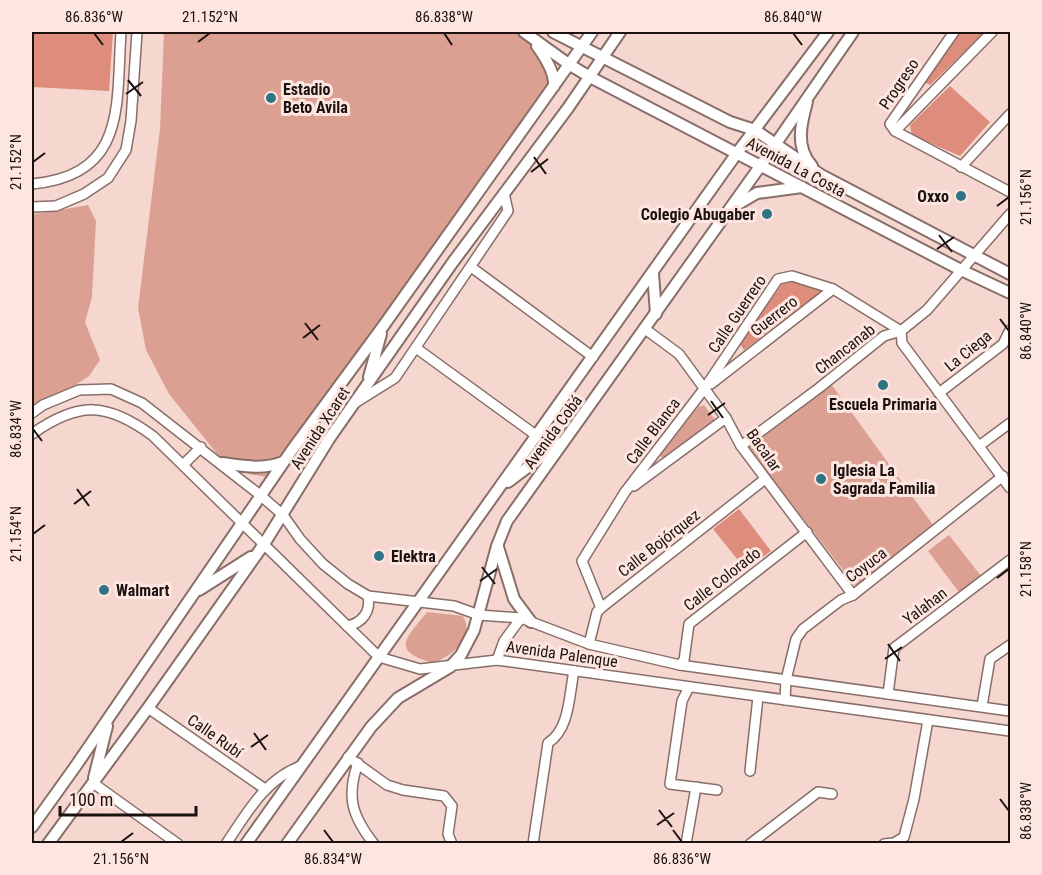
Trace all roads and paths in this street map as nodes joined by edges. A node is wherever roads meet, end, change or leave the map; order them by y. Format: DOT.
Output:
graph roads {
  1 [pos="121,32"];
  2 [pos="137,32"];
  3 [pos="553,32"];
  4 [pos="592,32"];
  5 [pos="620,32"];
  6 [pos="828,32"];
  7 [pos="846,32"];
  8 [pos="854,32"];
  9 [pos="954,32"];
  10 [pos="992,32"];
  11 [pos="527,34"];
  12 [pos="843,47"];
  13 [pos="582,48"];
  14 [pos="603,58"];
  15 [pos="570,65"];
  16 [pos="590,76"];
  17 [pos="554,86"];
  18 [pos="809,95"];
  19 [pos="1011,114"];
  20 [pos="893,127"];
  21 [pos="755,130"];
  22 [pos="776,143"];
  23 [pos="737,153"];
  24 [pos="761,165"];
  25 [pos="961,167"];
  26 [pos="823,176"];
  27 [pos="32,184"];
  28 [pos="802,187"];
  29 [pos="1011,192"];
  30 [pos="504,193"];
  31 [pos="816,194"];
  32 [pos="32,207"];
  33 [pos="730,208"];
  34 [pos="1011,214"];
  35 [pos="975,256"];
  36 [pos="471,267"];
  37 [pos="961,270"];
  38 [pos="653,273"];
  39 [pos="1011,274"];
  40 [pos="833,289"];
  41 [pos="1011,293"];
  42 [pos="656,314"];
  43 [pos="384,325"];
  44 [pos="645,329"];
  45 [pos="1011,330"];
  46 [pos="901,331"];
  47 [pos="416,348"];
  48 [pos="593,357"];
  49 [pos="366,386"];
  50 [pos="704,389"];
  51 [pos="939,393"];
  52 [pos="354,403"];
  53 [pos="32,413"];
  54 [pos="726,418"];
  55 [pos="1011,423"];
  56 [pos="32,434"];
  57 [pos="537,436"];
  58 [pos="569,436"];
  59 [pos="741,446"];
  60 [pos="979,446"];
  61 [pos="201,447"];
  62 [pos="283,462"];
  63 [pos="222,463"];
  64 [pos="183,465"];
  65 [pos="1003,476"];
  66 [pos="765,479"];
  67 [pos="1011,488"];
  68 [pos="498,490"];
  69 [pos="625,492"];
  70 [pos="260,495"];
  71 [pos="283,515"];
  72 [pos="242,523"];
  73 [pos="807,532"];
  74 [pos="264,544"];
  75 [pos="497,546"];
  76 [pos="257,554"];
  77 [pos="1011,560"];
  78 [pos="194,593"];
  79 [pos="853,595"];
  80 [pos="368,596"];
  81 [pos="418,603"];
  82 [pos="601,608"];
  83 [pos="479,615"];
  84 [pos="526,620"];
  85 [pos="347,626"];
  86 [pos="589,644"];
  87 [pos="1011,645"];
  88 [pos="379,657"];
  89 [pos="497,660"];
  90 [pos="680,665"];
  91 [pos="450,667"];
  92 [pos="573,671"];
  93 [pos="786,680"];
  94 [pos="689,687"];
  95 [pos="888,694"];
  96 [pos="758,697"];
  97 [pos="785,700"];
  98 [pos="982,706"];
  99 [pos="148,708"];
  100 [pos="1011,711"];
  101 [pos="109,717"];
  102 [pos="928,720"];
  103 [pos="1011,731"];
  104 [pos="348,756"];
  105 [pos="358,763"];
  106 [pos="302,766"];
  107 [pos="750,771"];
  108 [pos="93,783"];
  109 [pos="696,787"];
  110 [pos="264,789"];
  111 [pos="717,790"];
  112 [pos="832,794"];
  113 [pos="32,829"];
  114 [pos="908,840"];
  115 [pos="48,843"];
  116 [pos="178,843"];
  117 [pos="226,843"];
  118 [pos="246,843"];
  119 [pos="287,843"];
  120 [pos="374,843"];
  121 [pos="452,843"];
  122 [pos="533,843"];
  123 [pos="686,843"];
  124 [pos="750,843"];
  125 [pos="884,843"];
  1 -- 27 [label="street"];
  2 -- 32 [label="street"];
  3 -- 13 [label="main road, Avenida La Costa"];
  4 -- 13 [label="main road, Avenida Xcaret"];
  5 -- 14 [label="main road, Avenida Xcaret"];
  6 -- 21 [label="main road, Avenida Cobá"];
  7 -- 12 [label="main road"];
  8 -- 12 [label="main road, Avenida Cobá"];
  9 -- 20 [label="street, Progreso"];
  10 -- 20 [label="street"];
  11 -- 15 [label="main road, Avenida La Costa"];
  11 -- 17 [label="main road"];
  12 -- 18 [label="main road, Avenida Cobá"];
  13 -- 14 [label="main road, Avenida La Costa"];
  13 -- 15 [label="main road, Avenida Xcaret"];
  14 -- 16 [label="main road, Avenida Xcaret"];
  14 -- 21 [label="main road, Avenida La Costa"];
  15 -- 16 [label="main road, Avenida La Costa"];
  15 -- 17 [label="main road, Avenida Xcaret"];
  16 -- 23 [label="main road, Avenida La Costa"];
  16 -- 30 [label="main road, Avenida Xcaret"];
  17 -- 43 [label="main road, Avenida Xcaret"];
  18 -- 22 [label="main road, Avenida Cobá"];
  18 -- 26 [label="main road"];
  19 -- 25 [label="street"];
  20 -- 25 [label="street"];
  21 -- 22 [label="main road, Avenida La Costa"];
  21 -- 23 [label="main road, Avenida Cobá"];
  22 -- 24 [label="main road, Avenida Cobá"];
  22 -- 26 [label="main road, Avenida La Costa"];
  23 -- 24 [label="main road, Avenida La Costa"];
  23 -- 38 [label="main road, Avenida Cobá"];
  24 -- 28 [label="main road, Avenida La Costa"];
  24 -- 33 [label="main road, Avenida Cobá"];
  25 -- 29 [label="street"];
  26 -- 31 [label="main road"];
  26 -- 35 [label="main road, Avenida La Costa"];
  28 -- 31 [label="main road, Avenida La Costa"];
  28 -- 33 [label="main road"];
  30 -- 36 [label="street"];
  30 -- 49 [label="main road, Avenida Xcaret"];
  31 -- 37 [label="main road, Avenida La Costa"];
  33 -- 42 [label="main road, Avenida Cobá"];
  34 -- 35 [label="street, Chancanab"];
  35 -- 37 [label="street, Chancanab"];
  35 -- 39 [label="main road, Avenida La Costa"];
  36 -- 47 [label="street"];
  36 -- 48 [label="street"];
  37 -- 41 [label="main road, Avenida La Costa"];
  37 -- 46 [label="street, Chancanab"];
  38 -- 42 [label="main road"];
  38 -- 48 [label="main road, Avenida Cobá"];
  40 -- 46 [label="street, Calle Guerrero"];
  40 -- 50 [label="street, Guerrero"];
  40 -- 50 [label="street, Calle Guerrero"];
  42 -- 44 [label="main road, Avenida Cobá"];
  43 -- 49 [label="main road"];
  43 -- 62 [label="main road, Avenida Xcaret"];
  44 -- 50 [label="street, Bacalar"];
  44 -- 58 [label="main road, Avenida Cobá"];
  45 -- 51 [label="street, La Ciega"];
  46 -- 51 [label="street"];
  46 -- 59 [label="street, Chancanab"];
  47 -- 52 [label="street"];
  47 -- 57 [label="street"];
  48 -- 57 [label="main road, Avenida Cobá"];
  49 -- 52 [label="main road, Avenida Xcaret"];
  50 -- 54 [label="street, Bacalar"];
  50 -- 69 [label="street, Calle Blanca"];
  51 -- 60 [label="street"];
  52 -- 71 [label="main road, Avenida Xcaret"];
  53 -- 61 [label="street, Avenida Palenque"];
  54 -- 59 [label="street, Bacalar"];
  54 -- 69 [label="street, Calle Blanca"];
  55 -- 60 [label="street"];
  56 -- 64 [label="street, Avenida Palenque"];
  57 -- 68 [label="main road, Avenida Cobá"];
  58 -- 68 [label="main road"];
  58 -- 75 [label="main road, Avenida Cobá"];
  59 -- 66 [label="street, Bacalar"];
  60 -- 65 [label="street"];
  61 -- 63 [label="street, Avenida Palenque"];
  61 -- 64 [label="street"];
  62 -- 63 [label="main road"];
  62 -- 70 [label="main road, Avenida Xcaret"];
  63 -- 70 [label="street, Avenida Palenque"];
  64 -- 72 [label="street, Avenida Palenque"];
  65 -- 67 [label="street"];
  65 -- 79 [label="street, Coyuca"];
  66 -- 73 [label="street, Bacalar"];
  66 -- 82 [label="street, Calle Bojórquez"];
  68 -- 81 [label="main road, Avenida Cobá"];
  69 -- 82 [label="street, Calle Blanca"];
  70 -- 71 [label="street, Avenida Palenque"];
  70 -- 72 [label="main road, Avenida Xcaret"];
  71 -- 74 [label="main road, Avenida Xcaret"];
  71 -- 80 [label="street, Avenida Palenque"];
  72 -- 74 [label="street, Avenida Palenque"];
  72 -- 78 [label="main road, Avenida Xcaret"];
  73 -- 79 [label="street, Bacalar"];
  73 -- 90 [label="street, Calle Colorado"];
  74 -- 76 [label="main road, Avenida Xcaret"];
  74 -- 85 [label="street, Avenida Palenque"];
  75 -- 83 [label="main road, Avenida Cobá"];
  75 -- 84 [label="main road"];
  76 -- 78 [label="main road"];
  76 -- 99 [label="main road, Avenida Xcaret"];
  77 -- 95 [label="street, Yalahan"];
  78 -- 101 [label="main road, Avenida Xcaret"];
  79 -- 93 [label="street, Coyuca"];
  80 -- 81 [label="street, Avenida Palenque"];
  80 -- 85 [label="street"];
  81 -- 83 [label="street, Avenida Palenque"];
  81 -- 88 [label="main road, Avenida Cobá"];
  82 -- 86 [label="street"];
  83 -- 84 [label="street, Avenida Palenque"];
  83 -- 91 [label="main road, Avenida Cobá"];
  84 -- 86 [label="street, Avenida Palenque"];
  84 -- 89 [label="street"];
  85 -- 88 [label="street, Avenida Palenque"];
  86 -- 90 [label="street, Avenida Palenque"];
  87 -- 98 [label="street"];
  88 -- 91 [label="street, Avenida Palenque"];
  88 -- 106 [label="main road, Avenida Cobá"];
  89 -- 91 [label="street, Avenida Palenque"];
  89 -- 92 [label="street, Avenida Palenque"];
  90 -- 93 [label="street, Avenida Palenque"];
  91 -- 104 [label="main road, Avenida Cobá"];
  92 -- 94 [label="street, Avenida Palenque"];
  92 -- 122 [label="street"];
  93 -- 95 [label="street, Avenida Palenque"];
  93 -- 97 [label="street, Coyuca"];
  94 -- 96 [label="street, Avenida Palenque"];
  94 -- 109 [label="street"];
  95 -- 98 [label="street, Avenida Palenque"];
  96 -- 97 [label="street, Avenida Palenque"];
  96 -- 107 [label="street"];
  97 -- 102 [label="street, Avenida Palenque"];
  98 -- 100 [label="street, Avenida Palenque"];
  99 -- 108 [label="main road, Avenida Xcaret"];
  99 -- 110 [label="street, Calle Rubí"];
  101 -- 108 [label="main road"];
  101 -- 113 [label="main road, Avenida Xcaret"];
  102 -- 103 [label="street, Avenida Palenque"];
  102 -- 114 [label="street"];
  104 -- 105 [label="street"];
  104 -- 119 [label="main road, Avenida Cobá"];
  105 -- 120 [label="street"];
  105 -- 121 [label="street"];
  106 -- 110 [label="street"];
  106 -- 118 [label="main road, Avenida Cobá"];
  108 -- 115 [label="main road, Avenida Xcaret"];
  108 -- 116 [label="street"];
  109 -- 111 [label="street"];
  109 -- 123 [label="street"];
  110 -- 117 [label="street"];
  112 -- 124 [label="street"];
  114 -- 125 [label="street"];
}
